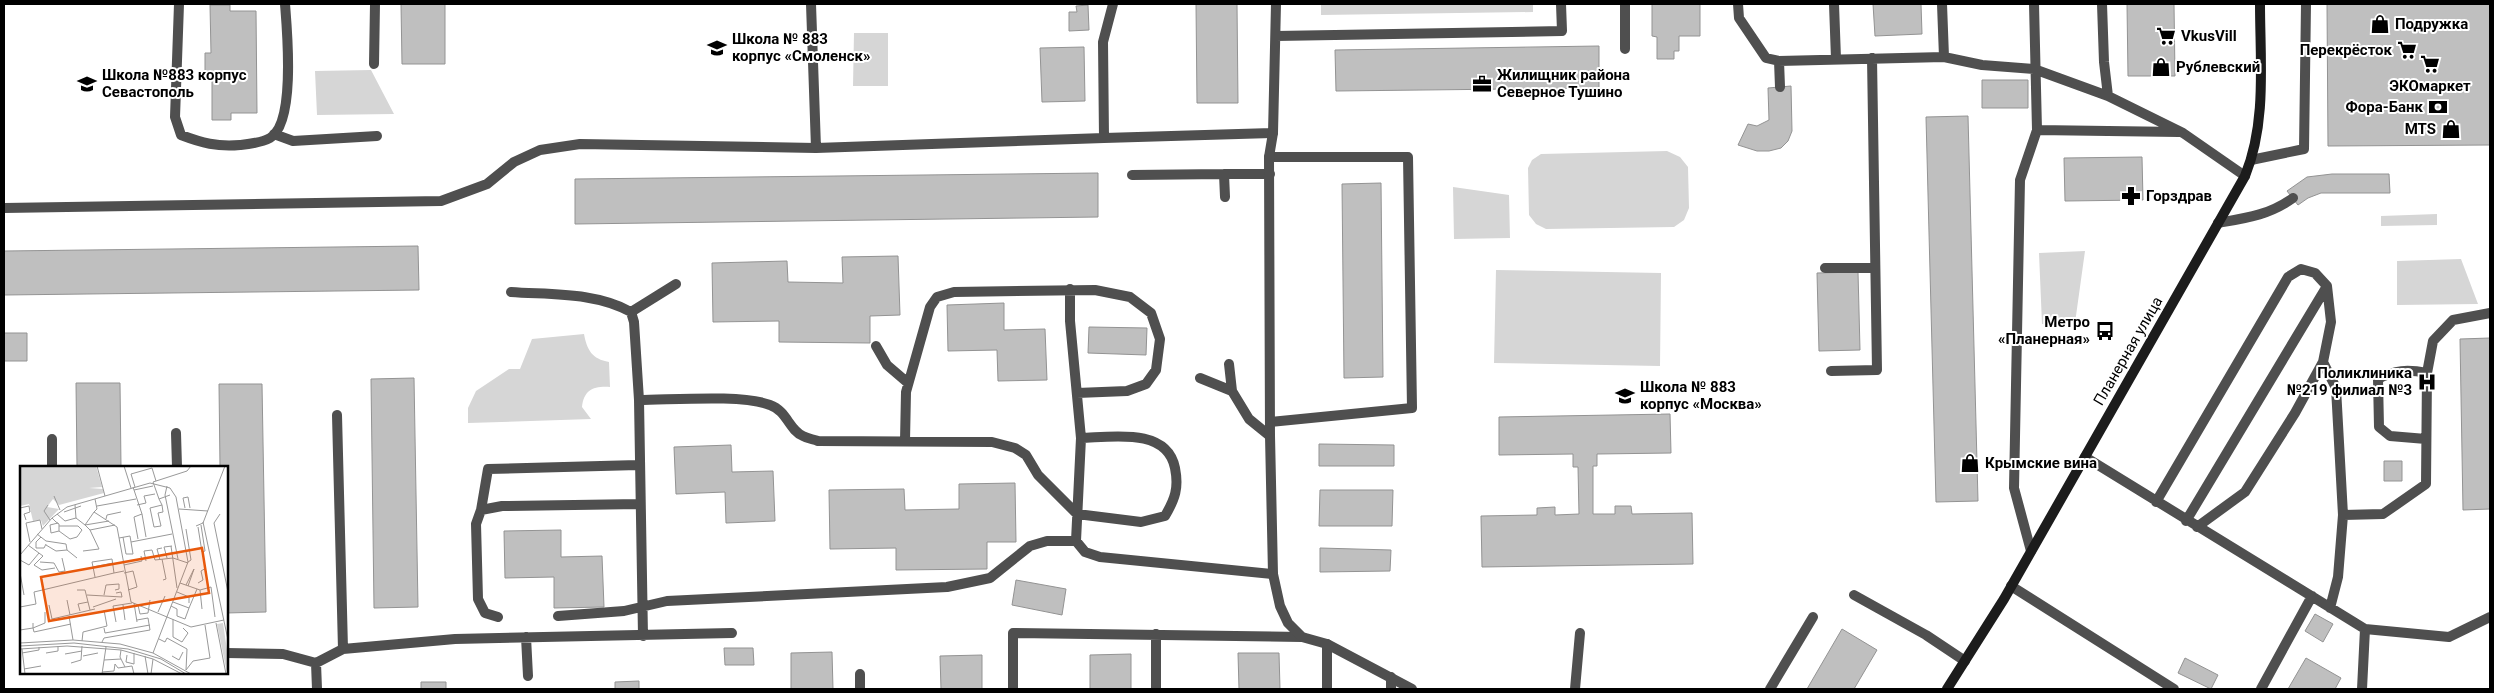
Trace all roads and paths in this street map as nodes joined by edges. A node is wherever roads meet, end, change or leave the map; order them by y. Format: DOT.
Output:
graph roads {
  1 [pos="179,4"];
  2 [pos="285,4"];
  3 [pos="374,4"];
  4 [pos="811,4"];
  5 [pos="1113,4"];
  6 [pos="1276,4"];
  7 [pos="1561,4"];
  8 [pos="1626,4"];
  9 [pos="1738,4"];
  10 [pos="1834,4"];
  11 [pos="1942,4"];
  12 [pos="2034,4"];
  13 [pos="2102,4"];
  14 [pos="2260,4"];
  15 [pos="2306,4"];
  16 [pos="1276,36"];
  17 [pos="1625,48"];
  18 [pos="1944,57"];
  19 [pos="1872,58"];
  20 [pos="1836,59"];
  21 [pos="1779,61"];
  22 [pos="374,64"];
  23 [pos="2034,69"];
  24 [pos="1780,87"];
  25 [pos="2108,96"];
  26 [pos="2037,130"];
  27 [pos="1273,133"];
  28 [pos="2183,133"];
  29 [pos="274,134"];
  30 [pos="377,136"];
  31 [pos="1104,138"];
  32 [pos="816,148"];
  33 [pos="1269,157"];
  34 [pos="2251,160"];
  35 [pos="1224,174"];
  36 [pos="1270,174"];
  37 [pos="1132,175"];
  38 [pos="2245,176"];
  39 [pos="1225,197"];
  40 [pos="2293,198"];
  41 [pos="4,208"];
  42 [pos="2218,223"];
  43 [pos="1825,268"];
  44 [pos="1875,268"];
  45 [pos="676,284"];
  46 [pos="2327,286"];
  47 [pos="1070,289"];
  48 [pos="511,292"];
  49 [pos="631,312"];
  50 [pos="2490,313"];
  51 [pos="876,346"];
  52 [pos="2323,362"];
  53 [pos="1229,364"];
  54 [pos="1831,371"];
  55 [pos="2427,373"];
  56 [pos="1200,378"];
  57 [pos="908,383"];
  58 [pos="1232,391"];
  59 [pos="1077,393"];
  60 [pos="638,400"];
  61 [pos="337,415"];
  62 [pos="1270,422"];
  63 [pos="176,433"];
  64 [pos="1270,436"];
  65 [pos="1081,438"];
  66 [pos="52,439"];
  67 [pos="2426,439"];
  68 [pos="905,441"];
  69 [pos="2085,457"];
  70 [pos="638,465"];
  71 [pos="52,466"];
  72 [pos="177,466"];
  73 [pos="2156,502"];
  74 [pos="640,504"];
  75 [pos="481,510"];
  76 [pos="1077,514"];
  77 [pos="2343,514"];
  78 [pos="2186,520"];
  79 [pos="2197,527"];
  80 [pos="1076,541"];
  81 [pos="2031,551"];
  82 [pos="1273,574"];
  83 [pos="2011,586"];
  84 [pos="1854,596"];
  85 [pos="2312,596"];
  86 [pos="2330,608"];
  87 [pos="558,616"];
  88 [pos="498,617"];
  89 [pos="1813,617"];
  90 [pos="2490,617"];
  91 [pos="2365,629"];
  92 [pos="732,633"];
  93 [pos="1580,633"];
  94 [pos="1156,634"];
  95 [pos="643,636"];
  96 [pos="526,637"];
  97 [pos="1302,637"];
  98 [pos="1327,644"];
  99 [pos="343,649"];
  100 [pos="228,653"];
  101 [pos="1965,660"];
  102 [pos="316,663"];
  103 [pos="860,674"];
  104 [pos="528,676"];
  105 [pos="1391,677"];
  106 [pos="317,689"];
  107 [pos="860,689"];
  108 [pos="1013,689"];
  109 [pos="1156,689"];
  110 [pos="1327,689"];
  111 [pos="1391,689"];
  112 [pos="1412,689"];
  113 [pos="1574,689"];
  114 [pos="1770,689"];
  115 [pos="1947,689"];
  116 [pos="2174,689"];
  117 [pos="2261,689"];
  118 [pos="2362,689"];
  1 -- 29 [label="street"];
  2 -- 29 [label="street"];
  3 -- 22 [label="street"];
  4 -- 32 [label="street"];
  5 -- 31 [label="street"];
  6 -- 16 [label="street"];
  7 -- 16 [label="street"];
  8 -- 17 [label="street"];
  9 -- 21 [label="street"];
  10 -- 20 [label="street"];
  11 -- 18 [label="street"];
  12 -- 23 [label="street"];
  13 -- 25 [label="street"];
  14 -- 34 [label="main road, Планерная улица"];
  15 -- 34 [label="street"];
  16 -- 27 [label="street"];
  18 -- 19 [label="street"];
  18 -- 23 [label="street"];
  19 -- 20 [label="street"];
  19 -- 44 [label="street"];
  20 -- 21 [label="street"];
  21 -- 24 [label="street"];
  23 -- 25 [label="street"];
  23 -- 26 [label="street"];
  25 -- 28 [label="street"];
  26 -- 28 [label="street"];
  26 -- 81 [label="street"];
  27 -- 31 [label="street"];
  27 -- 33 [label="street"];
  28 -- 38 [label="street"];
  29 -- 30 [label="street"];
  31 -- 32 [label="street"];
  32 -- 41 [label="street"];
  33 -- 36 [label="street"];
  33 -- 62 [label="street"];
  34 -- 38 [label="main road, Планерная улица"];
  35 -- 36 [label="street"];
  35 -- 37 [label="street"];
  35 -- 39 [label="street"];
  36 -- 62 [label="street"];
  38 -- 42 [label="main road, Планерная улица"];
  40 -- 42 [label="street"];
  42 -- 69 [label="main road, Планерная улица"];
  43 -- 44 [label="street"];
  44 -- 54 [label="street"];
  45 -- 49 [label="street"];
  46 -- 52 [label="street"];
  46 -- 73 [label="street"];
  46 -- 78 [label="street"];
  47 -- 57 [label="street"];
  47 -- 59 [label="street"];
  47 -- 59 [label="street"];
  48 -- 49 [label="street"];
  49 -- 60 [label="street"];
  50 -- 55 [label="street"];
  51 -- 57 [label="street"];
  52 -- 77 [label="street"];
  52 -- 79 [label="street"];
  53 -- 58 [label="street"];
  55 -- 67 [label="street"];
  55 -- 67 [label="street"];
  56 -- 58 [label="street"];
  57 -- 68 [label="street"];
  58 -- 64 [label="street"];
  59 -- 65 [label="street"];
  60 -- 68 [label="street"];
  60 -- 70 [label="street"];
  61 -- 99 [label="street"];
  62 -- 64 [label="street"];
  63 -- 72 [label="street"];
  64 -- 82 [label="street"];
  65 -- 76 [label="street"];
  65 -- 76 [label="street"];
  66 -- 71 [label="street"];
  67 -- 77 [label="street"];
  68 -- 76 [label="street"];
  69 -- 73 [label="street"];
  69 -- 81 [label="main road, Планерная улица"];
  70 -- 74 [label="street"];
  70 -- 75 [label="street"];
  73 -- 78 [label="street"];
  74 -- 75 [label="street"];
  74 -- 95 [label="street"];
  75 -- 88 [label="street"];
  76 -- 80 [label="street"];
  77 -- 86 [label="street"];
  78 -- 79 [label="street"];
  79 -- 85 [label="street"];
  80 -- 82 [label="street"];
  80 -- 87 [label="street"];
  81 -- 83 [label="main road, Планерная улица"];
  82 -- 97 [label="street"];
  83 -- 101 [label="main road, Планерная улица"];
  83 -- 116 [label="street"];
  84 -- 101 [label="street"];
  85 -- 86 [label="street"];
  85 -- 117 [label="street"];
  86 -- 91 [label="street"];
  89 -- 114 [label="street"];
  90 -- 91 [label="street"];
  91 -- 118 [label="street"];
  92 -- 95 [label="street"];
  93 -- 113 [label="street"];
  94 -- 97 [label="street"];
  94 -- 108 [label="street"];
  94 -- 109 [label="street"];
  95 -- 96 [label="street"];
  96 -- 99 [label="street"];
  96 -- 104 [label="street"];
  97 -- 98 [label="street"];
  98 -- 105 [label="street"];
  98 -- 110 [label="street"];
  99 -- 102 [label="street"];
  100 -- 102 [label="street"];
  101 -- 115 [label="main road, Планерная улица"];
  102 -- 106 [label="street"];
  103 -- 107 [label="street"];
  105 -- 111 [label="street"];
  105 -- 112 [label="street"];
}
